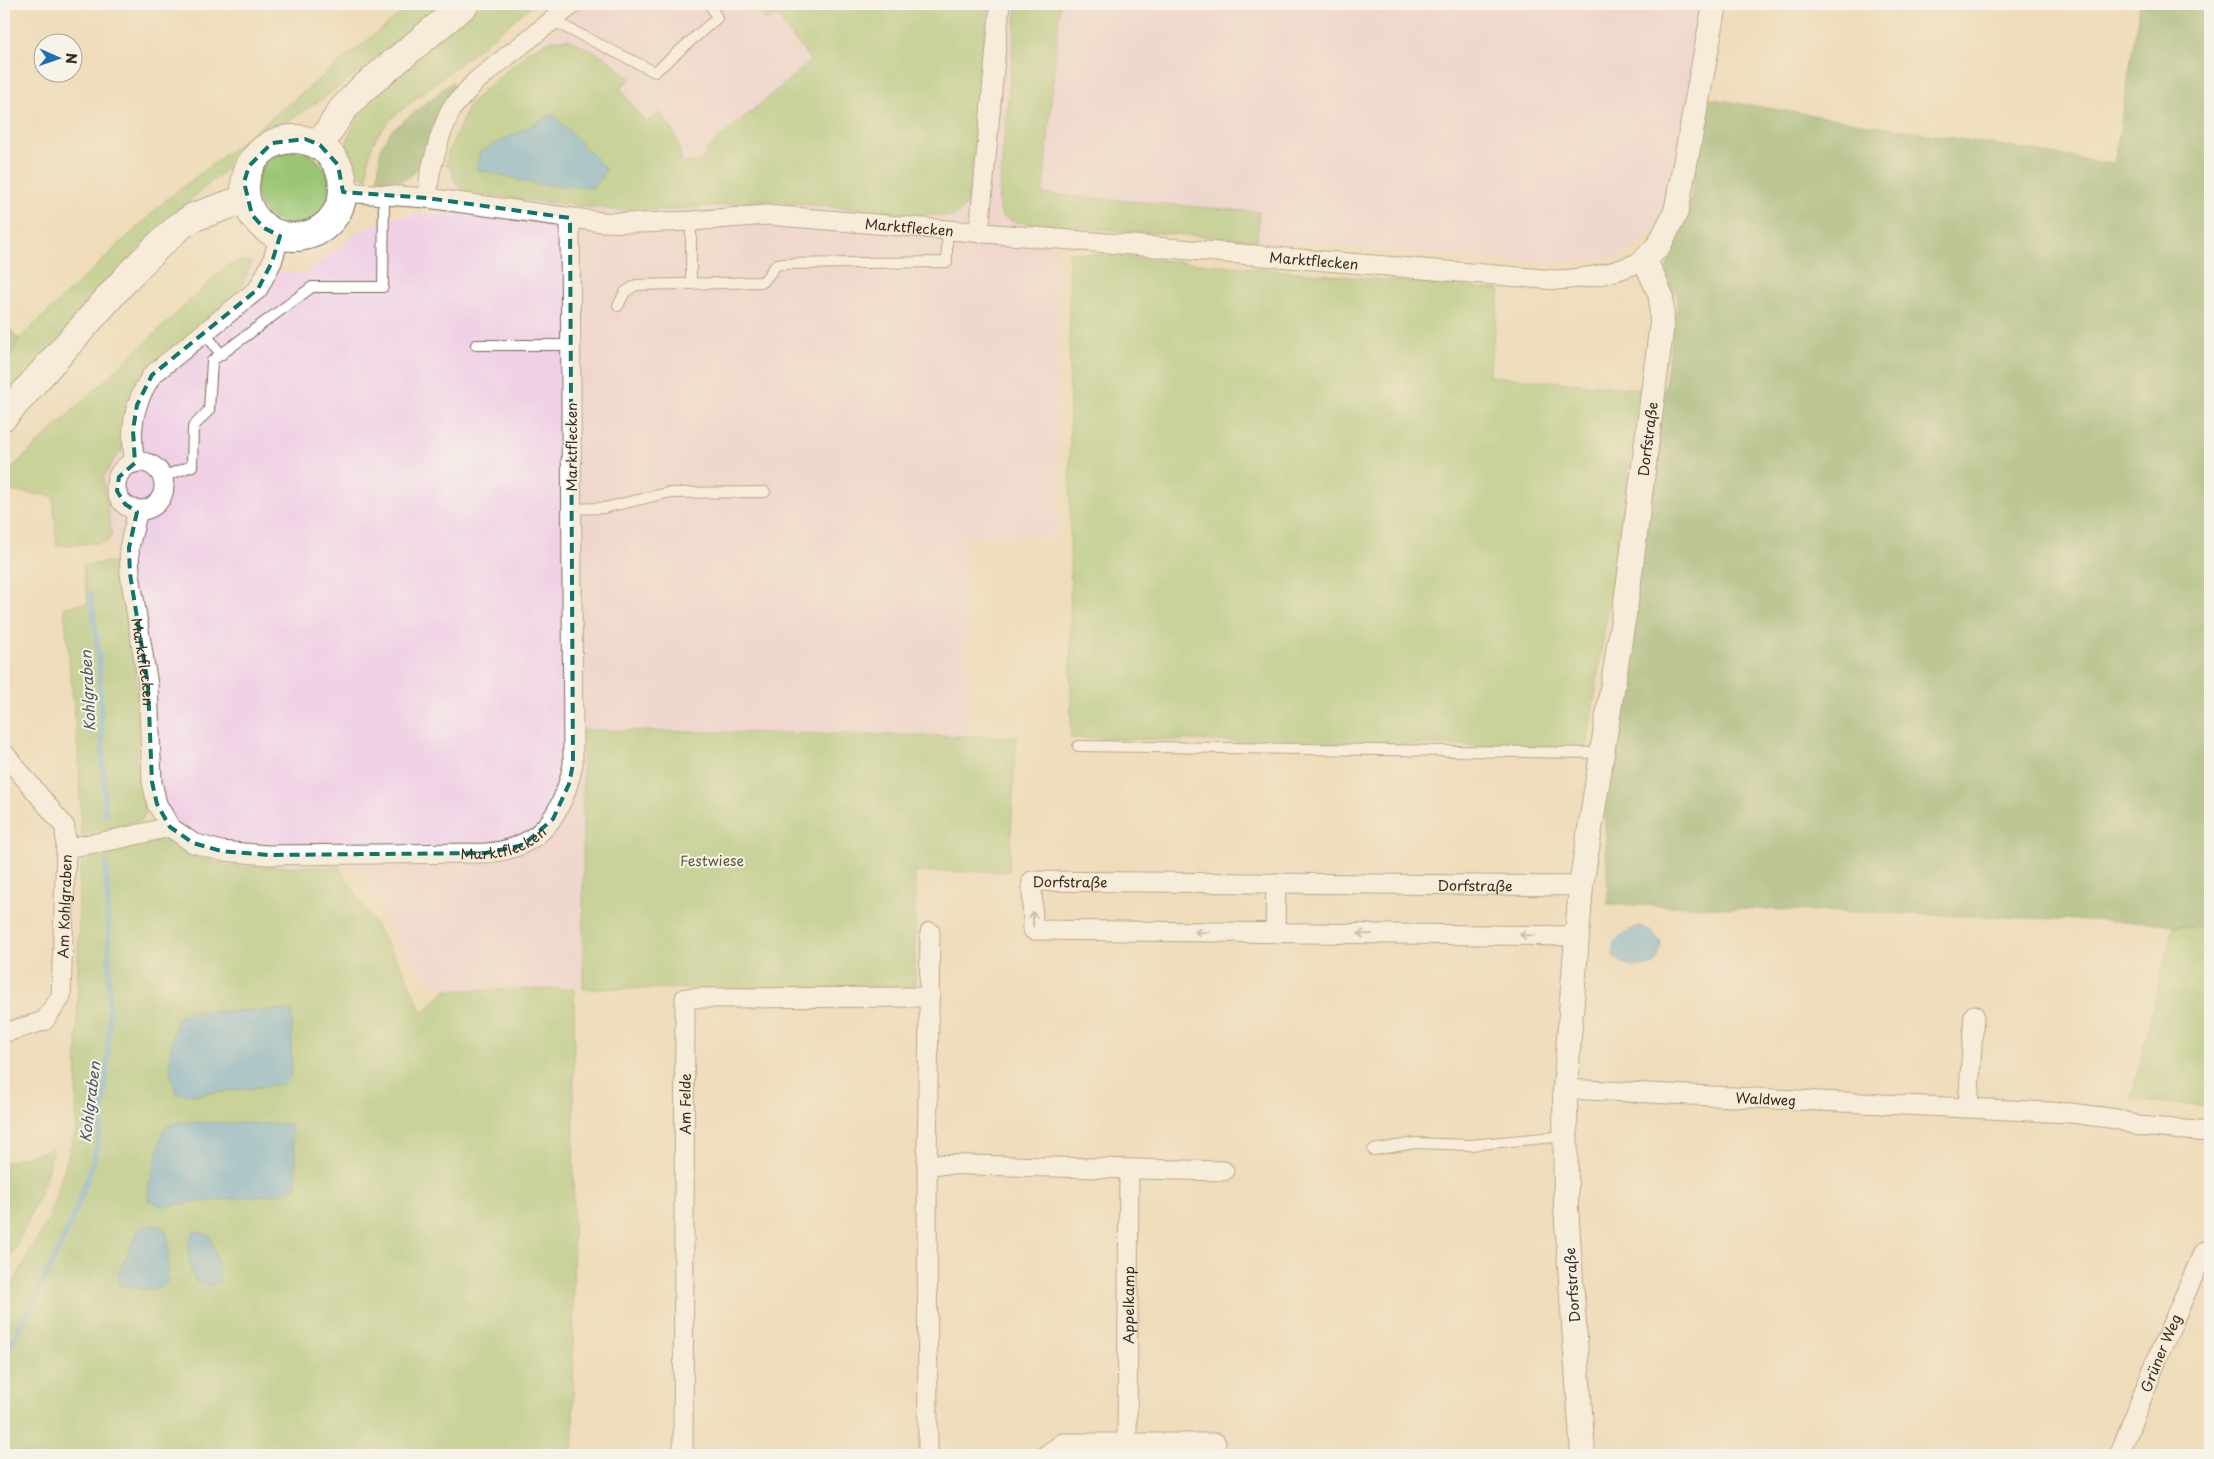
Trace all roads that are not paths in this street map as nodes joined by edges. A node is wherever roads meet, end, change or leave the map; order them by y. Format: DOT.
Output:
graph roads {
  1 [pos="465,4"];
  2 [pos="573,4"];
  3 [pos="710,4"];
  4 [pos="1000,4"];
  5 [pos="1715,4"];
  6 [pos="553,21"];
  7 [pos="320,145"];
  8 [pos="343,192"];
  9 [pos="384,195"];
  10 [pos="427,198"];
  11 [pos="245,199"];
  12 [pos="570,218"];
  13 [pos="691,222"];
  14 [pos="948,230"];
  15 [pos="979,233"];
  16 [pos="280,236"];
  17 [pos="1645,260"];
  18 [pos="691,284"];
  19 [pos="618,306"];
  20 [pos="205,332"];
  21 [pos="476,345"];
  22 [pos="570,345"];
  23 [pos="221,354"];
  24 [pos="4,416"];
  25 [pos="135,463"];
  26 [pos="162,477"];
  27 [pos="765,492"];
  28 [pos="571,509"];
  29 [pos="138,510"];
  30 [pos="1078,746"];
  31 [pos="4,752"];
  32 [pos="1601,753"];
  33 [pos="170,827"];
  34 [pos="66,848"];
  35 [pos="1276,883"];
  36 [pos="1581,886"];
  37 [pos="930,932"];
  38 [pos="1275,933"];
  39 [pos="1576,936"];
  40 [pos="930,997"];
  41 [pos="1974,1015"];
  42 [pos="4,1033"];
  43 [pos="1565,1089"];
  44 [pos="1968,1107"];
  45 [pos="2210,1132"];
  46 [pos="1564,1136"];
  47 [pos="1373,1150"];
  48 [pos="927,1164"];
  49 [pos="1128,1169"];
  50 [pos="1224,1171"];
  51 [pos="2208,1247"];
  52 [pos="1127,1441"];
  53 [pos="1216,1443"];
  54 [pos="683,1455"];
  55 [pos="928,1455"];
  56 [pos="1046,1455"];
  57 [pos="1583,1455"];
  58 [pos="2118,1455"];
  1 -- 7 [label="main road"];
  2 -- 6 [label="street"];
  3 -- 6 [label="lane"];
  4 -- 15 [label="street"];
  5 -- 17 [label="street"];
  6 -- 10 [label="street"];
  7 -- 8 [label="main road"];
  7 -- 11 [label="main road"];
  8 -- 9 [label="street, Marktflecken"];
  8 -- 16 [label="main road"];
  9 -- 10 [label="street, Marktflecken"];
  9 -- 23 [label="lane"];
  10 -- 12 [label="street, Marktflecken"];
  11 -- 16 [label="main road"];
  11 -- 24 [label="main road"];
  12 -- 13 [label="street, Marktflecken"];
  12 -- 22 [label="street, Marktflecken"];
  13 -- 14 [label="street, Marktflecken"];
  13 -- 18 [label="lane"];
  14 -- 15 [label="street, Marktflecken"];
  14 -- 18 [label="lane"];
  15 -- 17 [label="street, Marktflecken"];
  16 -- 20 [label="street"];
  17 -- 32 [label="street, Dorfstraße"];
  18 -- 19 [label="lane"];
  20 -- 23 [label="lane"];
  20 -- 25 [label="street"];
  21 -- 22 [label="lane"];
  22 -- 28 [label="street, Marktflecken"];
  23 -- 26 [label="lane"];
  25 -- 26 [label="street"];
  25 -- 29 [label="street"];
  26 -- 29 [label="street"];
  27 -- 28 [label="lane"];
  28 -- 33 [label="street, Marktflecken"];
  29 -- 33 [label="street, Marktflecken"];
  30 -- 32 [label="lane"];
  31 -- 34 [label="street"];
  32 -- 36 [label="street, Dorfstraße"];
  33 -- 34 [label="street, Am Kohlgraben"];
  34 -- 42 [label="street, Am Kohlgraben"];
  35 -- 36 [label="street, Dorfstraße"];
  35 -- 38 [label="street"];
  38 -- 35 [label="street, Dorfstraße, one-way"];
  36 -- 39 [label="street, Dorfstraße"];
  37 -- 40 [label="street"];
  39 -- 38 [label="street, Dorfstraße, one-way"];
  39 -- 43 [label="street, Dorfstraße"];
  40 -- 48 [label="street"];
  40 -- 54 [label="street, Am Felde"];
  41 -- 44 [label="street"];
  43 -- 44 [label="street, Waldweg"];
  43 -- 46 [label="street, Dorfstraße"];
  44 -- 45 [label="street, Waldweg"];
  46 -- 47 [label="lane"];
  46 -- 57 [label="street, Dorfstraße"];
  48 -- 49 [label="street"];
  48 -- 55 [label="street"];
  49 -- 50 [label="street"];
  49 -- 52 [label="street, Appelkamp"];
  51 -- 58 [label="street, Grüner Weg"];
  52 -- 53 [label="street"];
  52 -- 56 [label="street"];
}
